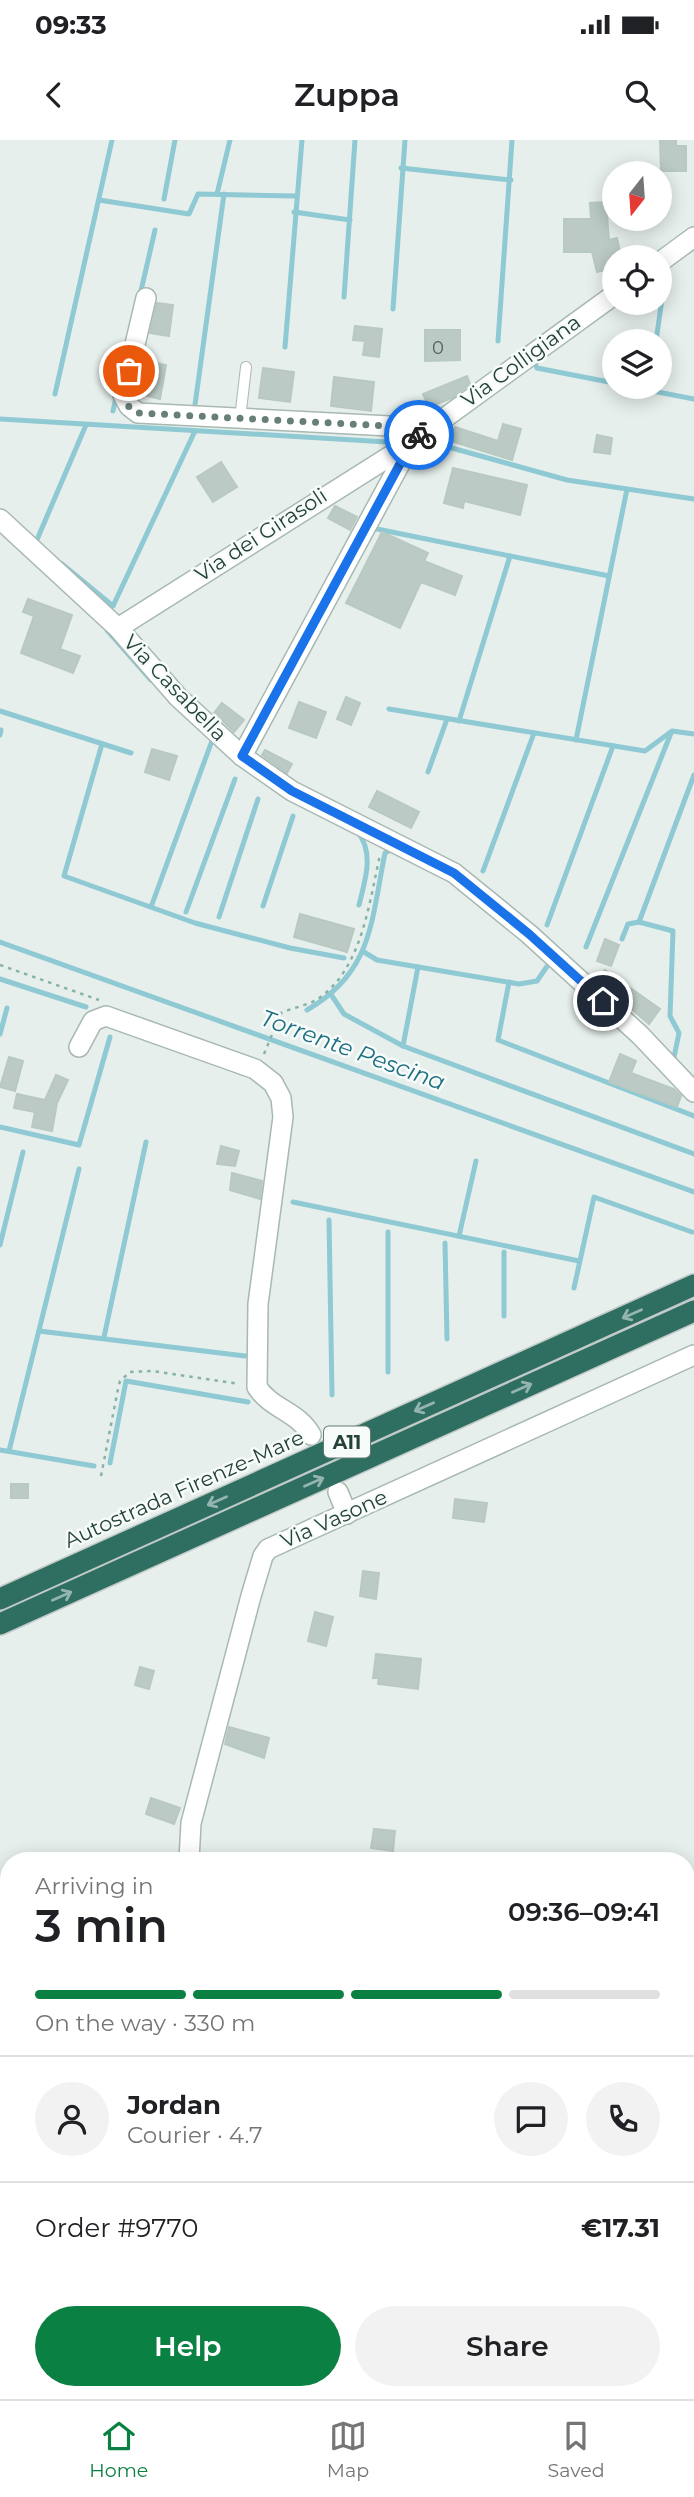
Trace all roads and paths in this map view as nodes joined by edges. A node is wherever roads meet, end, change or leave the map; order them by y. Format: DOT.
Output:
graph roads {
  1 [pos="694,237"];
  2 [pos="672,253"];
  3 [pos="146,298"];
  4 [pos="602,304"];
  5 [pos="246,367"];
  6 [pos="239,420"];
  7 [pos="428,428"];
  8 [pos="406,446"];
  9 [pos="0,519"];
  10 [pos="118,628"];
  11 [pos="242,756"];
  12 [pos="378,834"];
  13 [pos="79,1047"];
  14 [pos="264,1055"];
  15 [pos="694,1092"];
  16 [pos="694,1285"];
  17 [pos="694,1311"];
  18 [pos="694,1355"];
  19 [pos="257,1387"];
  20 [pos="311,1435"];
  21 [pos="101,1476"];
  22 [pos="338,1492"];
  23 [pos="347,1514"];
  24 [pos="0,1599"];
  25 [pos="0,1624"];
  26 [pos="189,1852"];
  1 -- 2 [label="street"];
  3 -- 6 [label="street"];
  4 -- 7 [label="street, Via Colligiana"];
  5 -- 6 [label="lane"];
  6 -- 7 [label="street"];
  7 -- 8 [label="street, Via Colligiana"];
  8 -- 10 [label="street, Via dei Girasoli"];
  8 -- 11 [label="street, Via Colligiana"];
  9 -- 10 [label="street, Via Casabella"];
  10 -- 11 [label="street, Via Casabella"];
  11 -- 12 [label="street, Via Casabella"];
  12 -- 14 [label="path"];
  12 -- 15 [label="street, Via Casabella"];
  13 -- 19 [label="street"];
  16 -- 24 [label="highway, Autostrada Firenze-Mare / A11, one-way"];
  25 -- 17 [label="highway, A11, one-way"];
  18 -- 23 [label="street, Via Vasone"];
  19 -- 20 [label="street"];
  19 -- 21 [label="path"];
  22 -- 23 [label="street"];
  23 -- 26 [label="street, Via Vasone"];
}
